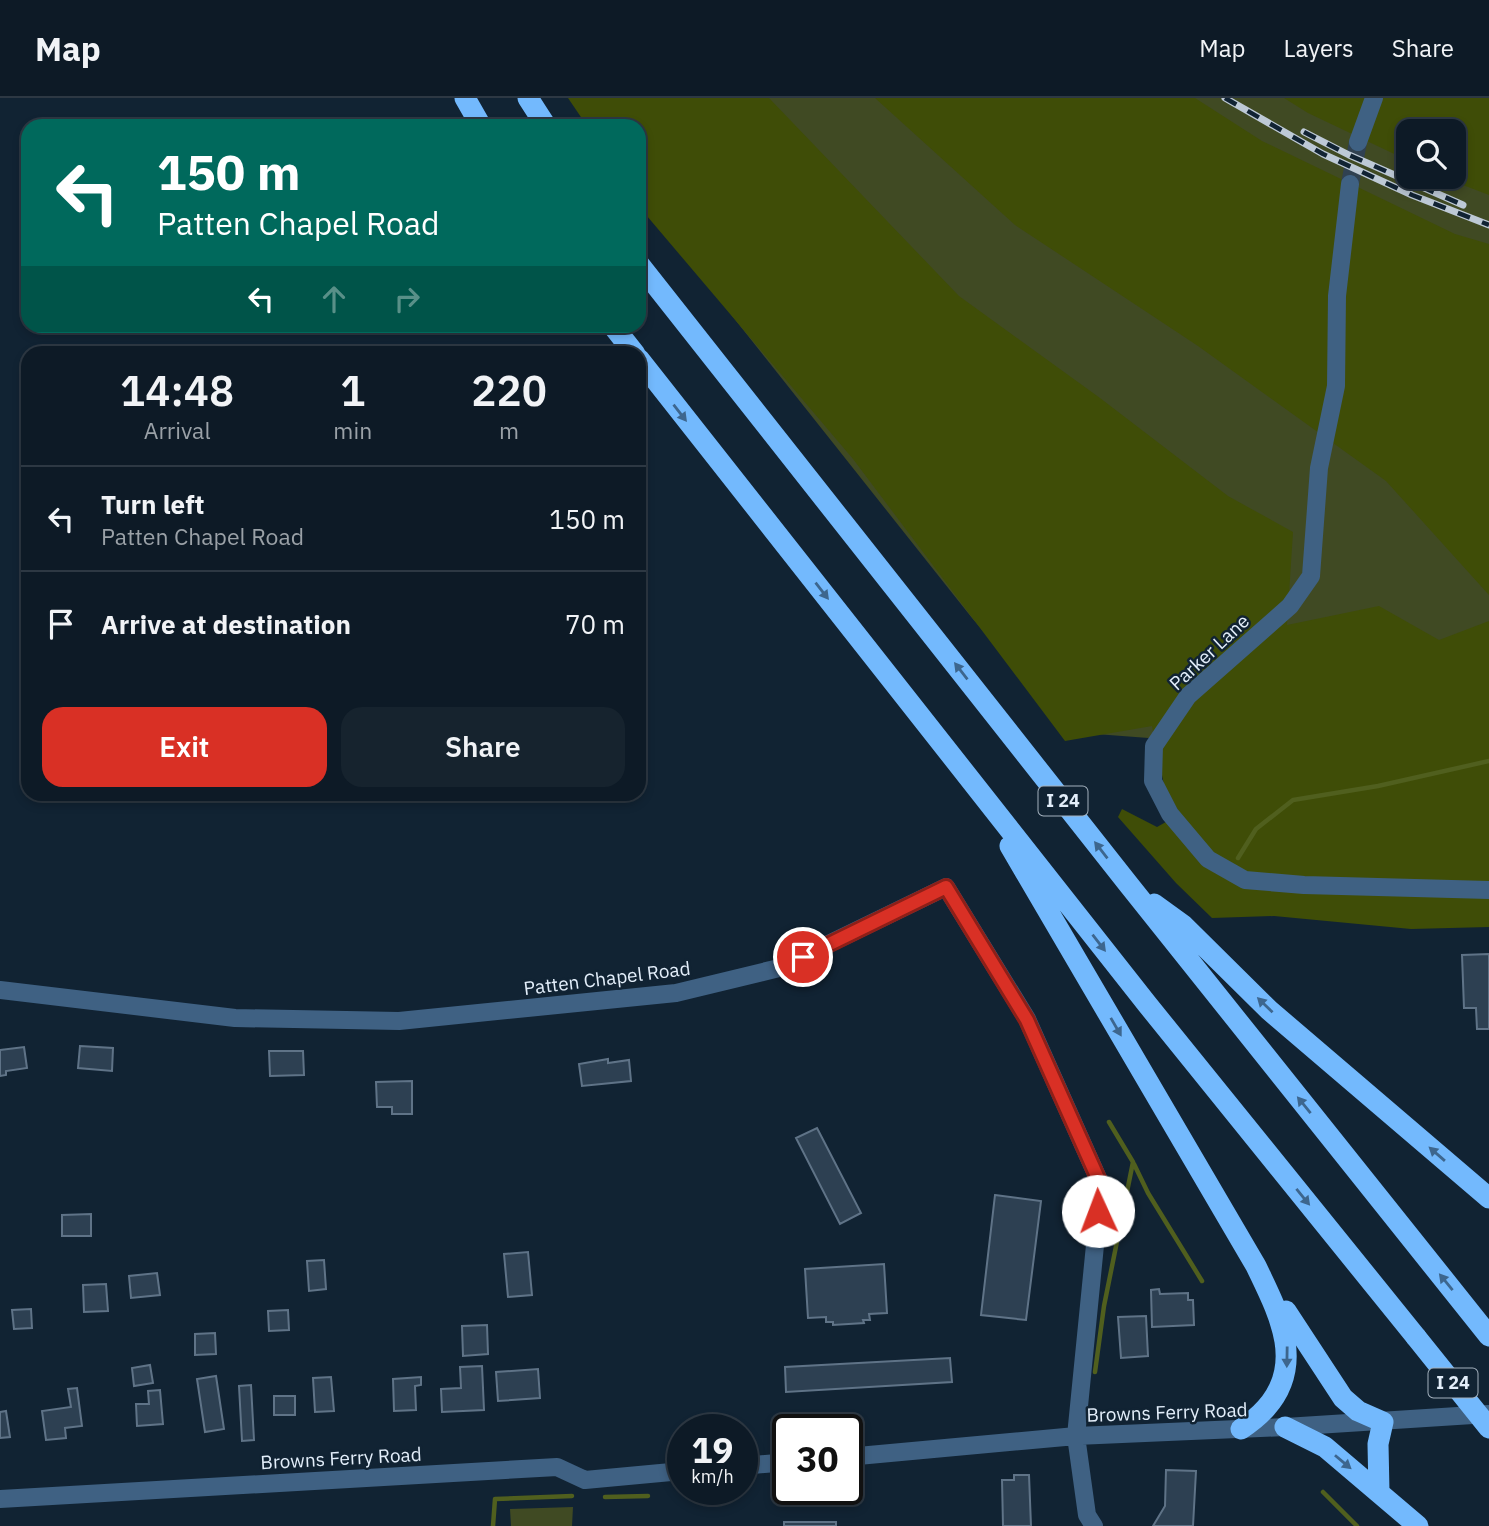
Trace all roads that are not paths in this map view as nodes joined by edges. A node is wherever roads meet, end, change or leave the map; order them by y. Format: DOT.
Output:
graph roads {
  1 [pos="465,98"];
  2 [pos="528,98"];
  3 [pos="1374,98"];
  4 [pos="477,119"];
  5 [pos="542,119"];
  6 [pos="1358,142"];
  7 [pos="1350,184"];
  8 [pos="646,273"];
  9 [pos="646,368"];
  10 [pos="970,778"];
  11 [pos="1129,885"];
  12 [pos="1489,890"];
  13 [pos="0,990"];
  14 [pos="1489,1198"];
  15 [pos="1256,1266"];
  16 [pos="1489,1336"];
  17 [pos="1489,1414"];
  18 [pos="1383,1422"];
  19 [pos="1285,1427"];
  20 [pos="1489,1428"];
  21 [pos="1241,1429"];
  22 [pos="1076,1436"];
  23 [pos="863,1456"];
  24 [pos="667,1472"];
  25 [pos="1378,1492"];
  26 [pos="0,1499"];
  27 [pos="1094,1526"];
  28 [pos="1418,1526"];
  1 -- 4 [label="highway"];
  2 -- 5 [label="highway"];
  3 -- 6 [label="street"];
  7 -- 12 [label="street, Parker Lane"];
  11 -- 8 [label="highway, I 24, one-way"];
  9 -- 10 [label="highway, I 24, one-way"];
  10 -- 15 [label="highway, one-way"];
  10 -- 20 [label="highway, I 24, one-way, bridge"];
  14 -- 11 [label="highway, one-way"];
  16 -- 11 [label="highway, I 24, one-way"];
  13 -- 22 [label="street, Patten Chapel Road"];
  15 -- 18 [label="highway"];
  15 -- 21 [label="highway, one-way"];
  17 -- 18 [label="street, Browns Ferry Road"];
  18 -- 19 [label="street, Browns Ferry Road"];
  18 -- 25 [label="highway"];
  19 -- 21 [label="street, Browns Ferry Road"];
  19 -- 25 [label="highway, one-way"];
  21 -- 22 [label="street, Browns Ferry Road"];
  22 -- 23 [label="street, Browns Ferry Road"];
  22 -- 27 [label="street"];
  24 -- 26 [label="street, Browns Ferry Road"];
  25 -- 28 [label="highway"];
}
